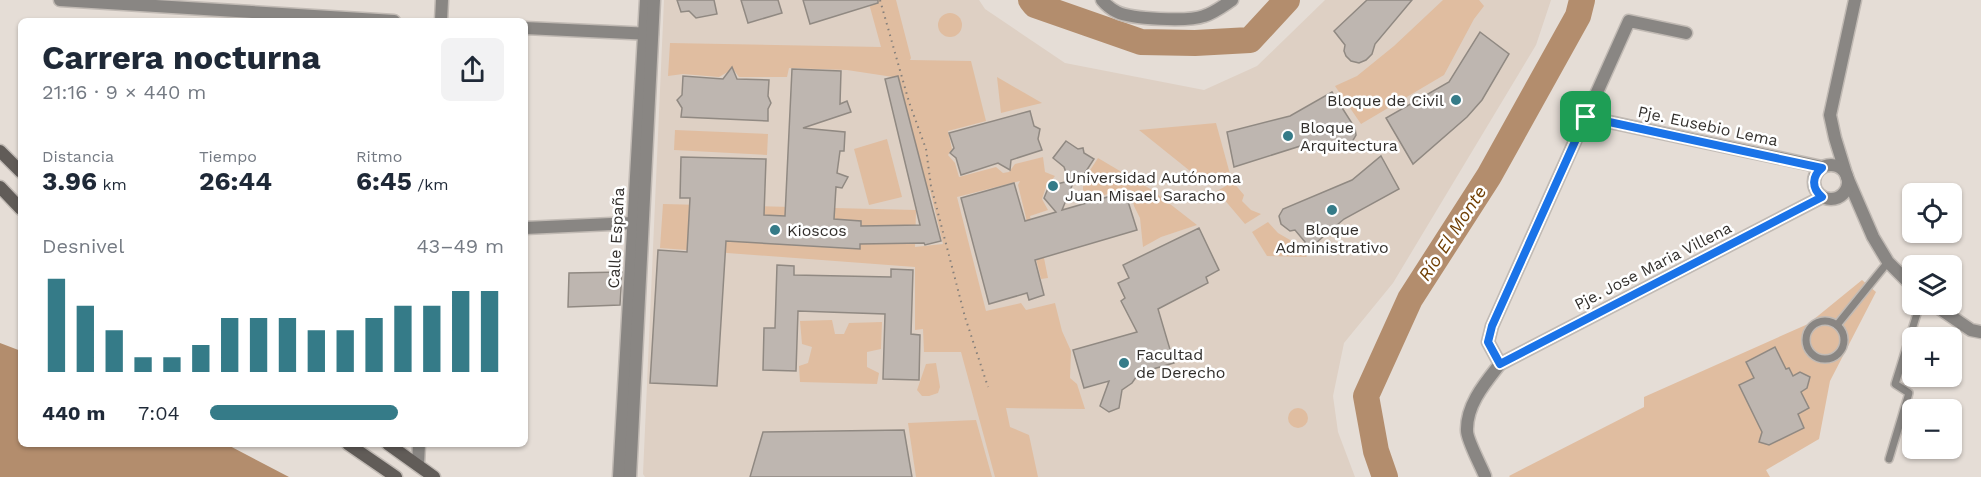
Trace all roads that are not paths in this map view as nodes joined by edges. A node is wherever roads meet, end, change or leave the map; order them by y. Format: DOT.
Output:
graph roads {
  1 [pos="60,0"];
  2 [pos="442,0"];
  3 [pos="646,0"];
  4 [pos="654,0"];
  5 [pos="1102,0"];
  6 [pos="1232,0"];
  7 [pos="1856,0"];
  8 [pos="159,3"];
  9 [pos="158,18"];
  10 [pos="292,18"];
  11 [pos="441,18"];
  12 [pos="528,28"];
  13 [pos="1686,33"];
  14 [pos="648,34"];
  15 [pos="1586,117"];
  16 [pos="0,151"];
  17 [pos="1822,168"];
  18 [pos="18,169"];
  19 [pos="1847,177"];
  20 [pos="0,187"];
  21 [pos="1822,197"];
  22 [pos="18,205"];
  23 [pos="633,223"];
  24 [pos="528,228"];
  25 [pos="1888,262"];
  26 [pos="1902,276"];
  27 [pos="1917,315"];
  28 [pos="1949,315"];
  29 [pos="1837,325"];
  30 [pos="1981,332"];
  31 [pos="1500,364"];
  32 [pos="352,447"];
  33 [pos="392,447"];
  34 [pos="419,447"];
  35 [pos="1889,459"];
  36 [pos="418,465"];
  37 [pos="1485,476"];
  38 [pos="396,477"];
  39 [pos="434,477"];
  40 [pos="619,477"];
  41 [pos="630,477"];
  1 -- 8 [label="street"];
  2 -- 11 [label="street"];
  3 -- 14 [label="street, Calle España"];
  4 -- 14 [label="street, Calle España"];
  5 -- 6 [label="street"];
  7 -- 19 [label="street"];
  8 -- 9 [label="street"];
  8 -- 10 [label="street"];
  12 -- 14 [label="street"];
  13 -- 15 [label="street"];
  14 -- 23 [label="street, Calle España"];
  14 -- 41 [label="street, Calle España"];
  15 -- 17 [label="street, Pje. Eusebio Lema"];
  15 -- 31 [label="street"];
  16 -- 18 [label="street"];
  17 -- 19 [label="street"];
  17 -- 21 [label="street"];
  19 -- 21 [label="street"];
  19 -- 25 [label="street"];
  20 -- 22 [label="street"];
  21 -- 31 [label="street, Pje. Jose Maria Villena"];
  23 -- 24 [label="street"];
  23 -- 40 [label="street, Calle España"];
  25 -- 26 [label="street"];
  25 -- 29 [label="lane"];
  27 -- 35 [label="lane"];
  28 -- 30 [label="street"];
  29 -- 29 [label="lane"];
  31 -- 37 [label="street"];
  32 -- 38 [label="street"];
  33 -- 36 [label="street"];
  34 -- 36 [label="street"];
  36 -- 39 [label="street"];
}
